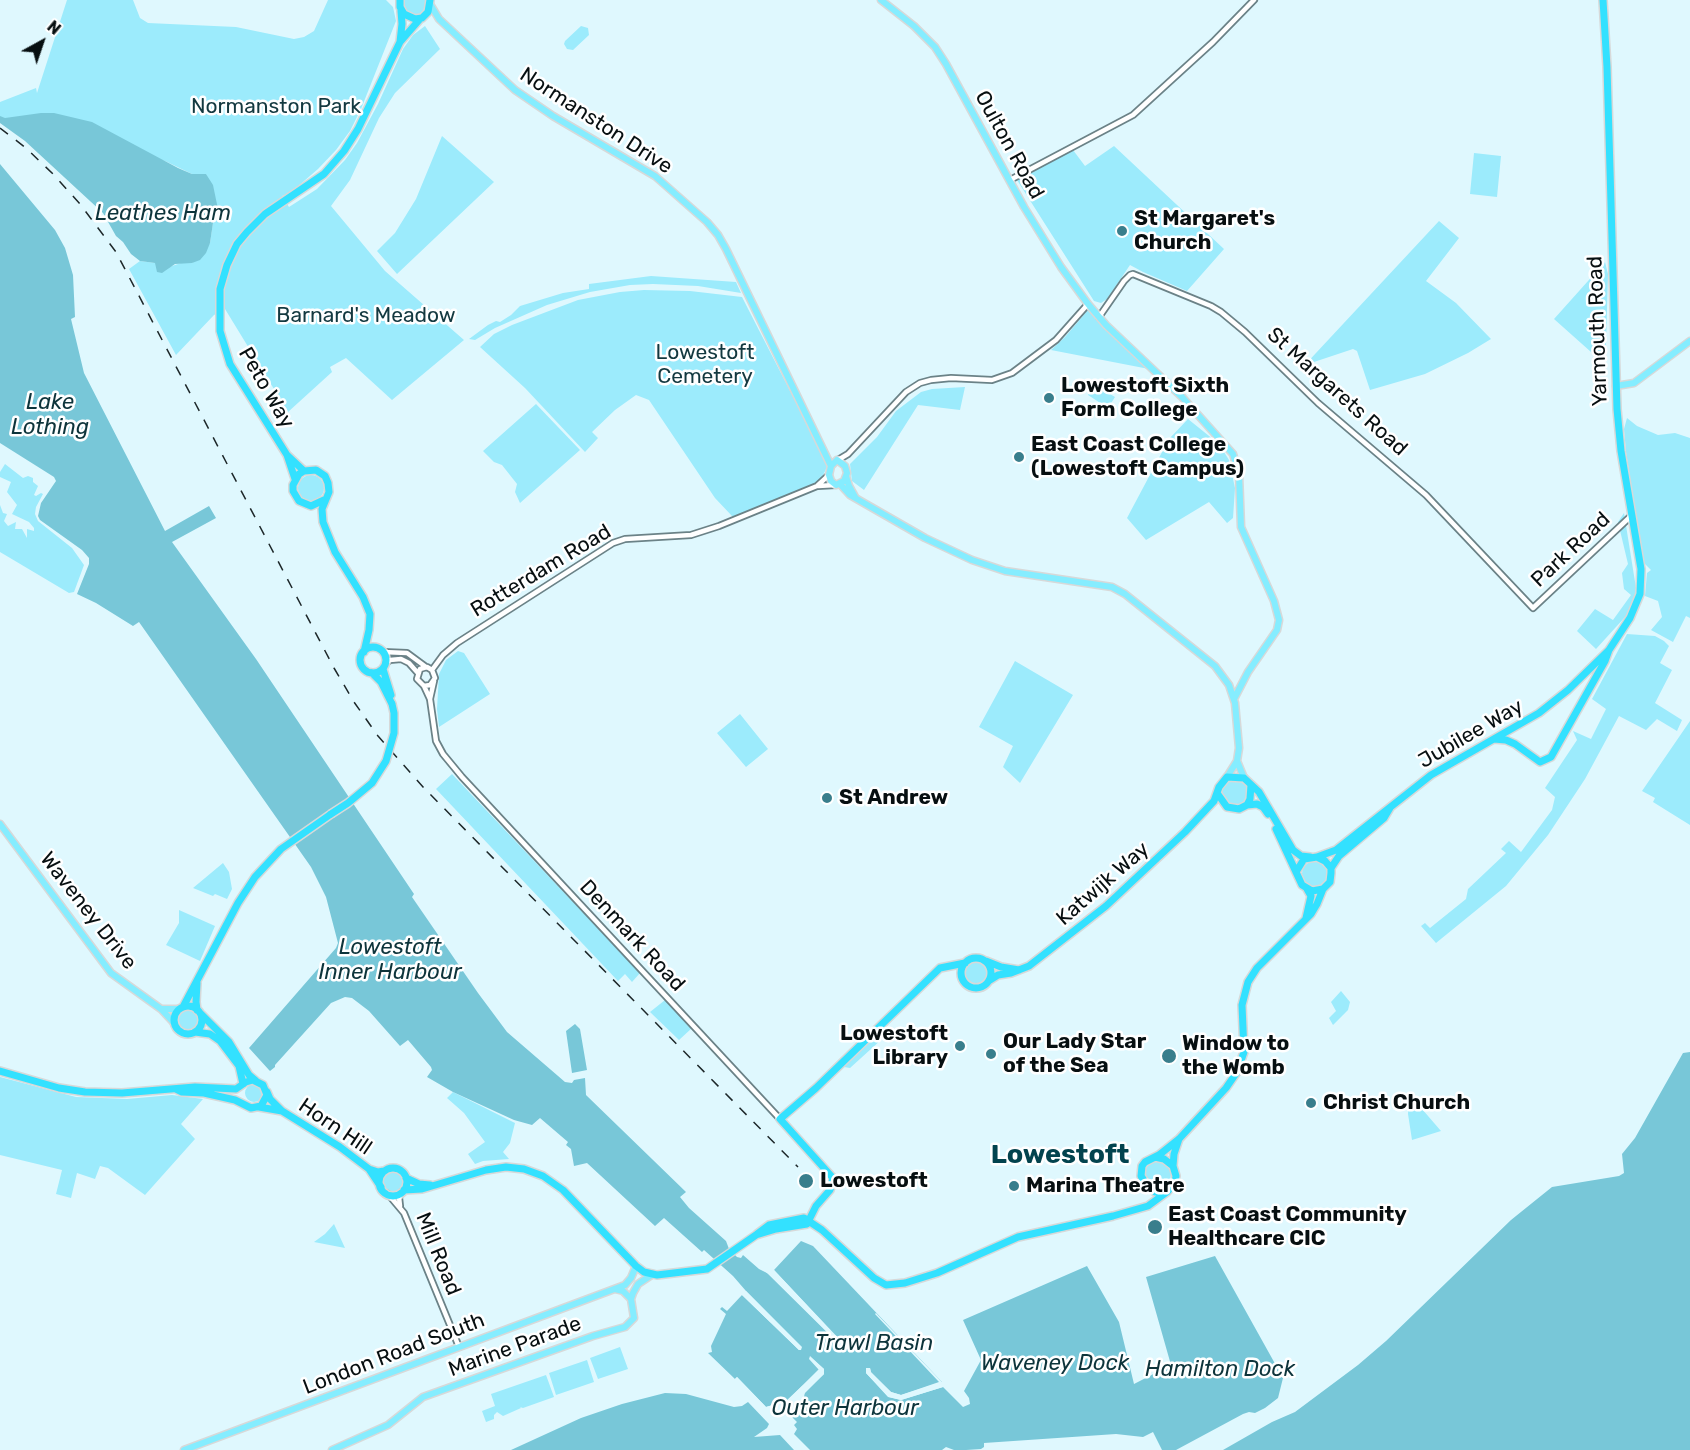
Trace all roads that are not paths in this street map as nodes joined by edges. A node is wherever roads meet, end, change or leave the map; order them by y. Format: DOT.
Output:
graph roads {
  1 [pos="392,0"];
  2 [pos="881,0"];
  3 [pos="1254,0"];
  4 [pos="1603,0"];
  5 [pos="431,2"];
  6 [pos="400,6"];
  7 [pos="421,18"];
  8 [pos="438,19"];
  9 [pos="400,42"];
  10 [pos="1010,180"];
  11 [pos="1089,304"];
  12 [pos="1099,316"];
  13 [pos="1690,341"];
  14 [pos="1616,386"];
  15 [pos="824,450"];
  16 [pos="848,454"];
  17 [pos="287,455"];
  18 [pos="838,460"];
  19 [pos="831,466"];
  20 [pos="845,466"];
  21 [pos="304,471"];
  22 [pos="829,475"];
  23 [pos="846,476"];
  24 [pos="295,479"];
  25 [pos="838,484"];
  26 [pos="818,486"];
  27 [pos="855,497"];
  28 [pos="324,500"];
  29 [pos="311,506"];
  30 [pos="1631,516"];
  31 [pos="323,522"];
  32 [pos="1533,608"];
  33 [pos="369,630"];
  34 [pos="380,650"];
  35 [pos="1609,650"];
  36 [pos="364,652"];
  37 [pos="384,666"];
  38 [pos="427,667"];
  39 [pos="432,670"];
  40 [pos="417,672"];
  41 [pos="372,673"];
  42 [pos="1226,680"];
  43 [pos="1243,680"];
  44 [pos="434,681"];
  45 [pos="424,686"];
  46 [pos="1568,690"];
  47 [pos="1584,698"];
  48 [pos="430,699"];
  49 [pos="1234,699"];
  50 [pos="392,704"];
  51 [pos="1515,727"];
  52 [pos="1494,739"];
  53 [pos="1515,744"];
  54 [pos="1237,761"];
  55 [pos="1227,777"];
  56 [pos="1244,778"];
  57 [pos="1251,785"];
  58 [pos="1217,794"];
  59 [pos="1246,805"];
  60 [pos="1227,807"];
  61 [pos="1390,808"];
  62 [pos="1201,815"];
  63 [pos="0,824"];
  64 [pos="1314,857"];
  65 [pos="1331,868"];
  66 [pos="1296,872"];
  67 [pos="1307,889"];
  68 [pos="1323,889"];
  69 [pos="1306,918"];
  70 [pos="981,959"];
  71 [pos="965,963"];
  72 [pos="942,967"];
  73 [pos="1019,970"];
  74 [pos="962,980"];
  75 [pos="990,980"];
  76 [pos="197,983"];
  77 [pos="181,1008"];
  78 [pos="160,1009"];
  79 [pos="199,1012"];
  80 [pos="175,1024"];
  81 [pos="195,1032"];
  82 [pos="0,1071"];
  83 [pos="256,1081"];
  84 [pos="243,1085"];
  85 [pos="176,1089"];
  86 [pos="266,1090"];
  87 [pos="242,1103"];
  88 [pos="259,1107"];
  89 [pos="282,1111"];
  90 [pos="780,1119"];
  91 [pos="1179,1139"];
  92 [pos="1155,1156"];
  93 [pos="1173,1166"];
  94 [pos="369,1169"];
  95 [pos="384,1171"];
  96 [pos="406,1178"];
  97 [pos="433,1186"];
  98 [pos="381,1187"];
  99 [pos="1148,1187"];
  100 [pos="1169,1189"];
  101 [pos="403,1191"];
  102 [pos="388,1194"];
  103 [pos="400,1206"];
  104 [pos="1143,1207"];
  105 [pos="809,1220"];
  106 [pos="756,1235"];
  107 [pos="636,1266"];
  108 [pos="653,1274"];
  109 [pos="615,1289"];
  110 [pos="631,1299"];
  111 [pos="459,1347"];
  112 [pos="184,1450"];
  113 [pos="332,1450"];
  1 -- 6 [label="highway"];
  2 -- 10 [label="main road, Oulton Road"];
  3 -- 10 [label="street"];
  4 -- 14 [label="highway, Yarmouth Road"];
  5 -- 7 [label="highway, Peto Way"];
  5 -- 8 [label="main road, Normanston Drive"];
  6 -- 7 [label="highway"];
  6 -- 9 [label="highway, Peto Way"];
  7 -- 8 [label="main road"];
  7 -- 9 [label="highway, Peto Way"];
  8 -- 15 [label="main road, Normanston Drive"];
  9 -- 17 [label="highway, Peto Way"];
  10 -- 11 [label="main road, Oulton Road"];
  11 -- 12 [label="main road, Oulton Road"];
  11 -- 16 [label="street"];
  12 -- 32 [label="street, St Margarets Road"];
  12 -- 43 [label="main road, Oulton Road"];
  13 -- 14 [label="main road"];
  14 -- 30 [label="highway, Yarmouth Road"];
  15 -- 18 [label="main road, Normanston Drive"];
  15 -- 19 [label="main road, Normanston Drive"];
  16 -- 18 [label="street"];
  16 -- 20 [label="street"];
  17 -- 21 [label="highway, Peto Way"];
  17 -- 24 [label="highway, Peto Way"];
  18 -- 19 [label="main road"];
  18 -- 20 [label="main road"];
  19 -- 22 [label="main road"];
  20 -- 23 [label="main road"];
  21 -- 24 [label="highway"];
  21 -- 28 [label="highway"];
  22 -- 25 [label="main road"];
  22 -- 26 [label="street, Rotterdam Road"];
  23 -- 25 [label="main road"];
  23 -- 27 [label="main road"];
  24 -- 29 [label="highway"];
  25 -- 26 [label="street, Rotterdam Road"];
  25 -- 27 [label="main road"];
  26 -- 39 [label="street, Rotterdam Road"];
  27 -- 42 [label="main road"];
  28 -- 29 [label="highway"];
  28 -- 31 [label="highway"];
  29 -- 31 [label="highway"];
  30 -- 32 [label="street, Park Road"];
  30 -- 35 [label="highway, Yarmouth Road"];
  31 -- 33 [label="highway"];
  33 -- 34 [label="highway"];
  33 -- 36 [label="highway"];
  34 -- 36 [label="highway"];
  34 -- 37 [label="highway"];
  34 -- 38 [label="street"];
  35 -- 46 [label="highway, Jubilee Way"];
  35 -- 47 [label="highway"];
  36 -- 41 [label="highway"];
  37 -- 40 [label="street"];
  37 -- 41 [label="highway"];
  37 -- 50 [label="highway"];
  38 -- 39 [label="street"];
  38 -- 40 [label="street"];
  39 -- 44 [label="street"];
  40 -- 45 [label="street"];
  41 -- 50 [label="highway"];
  42 -- 43 [label="main road"];
  42 -- 49 [label="main road"];
  43 -- 49 [label="main road"];
  44 -- 45 [label="street"];
  44 -- 48 [label="street, Denmark Road"];
  45 -- 48 [label="street, Denmark Road"];
  46 -- 47 [label="highway"];
  46 -- 51 [label="highway, Jubilee Way"];
  47 -- 53 [label="highway"];
  48 -- 90 [label="street, Denmark Road"];
  49 -- 54 [label="main road"];
  50 -- 76 [label="highway, bridge"];
  51 -- 52 [label="highway, Jubilee Way"];
  51 -- 53 [label="highway"];
  52 -- 53 [label="highway"];
  52 -- 61 [label="highway, Jubilee Way"];
  54 -- 55 [label="main road"];
  54 -- 56 [label="main road"];
  55 -- 56 [label="highway"];
  55 -- 58 [label="highway"];
  56 -- 57 [label="highway"];
  57 -- 59 [label="highway"];
  57 -- 64 [label="highway"];
  58 -- 60 [label="highway"];
  58 -- 62 [label="highway, Katwijk Way"];
  59 -- 60 [label="highway"];
  59 -- 66 [label="highway"];
  60 -- 62 [label="highway, Katwijk Way"];
  61 -- 64 [label="highway, Jubilee Way"];
  61 -- 65 [label="highway, Jubilee Way"];
  62 -- 73 [label="highway, Katwijk Way"];
  63 -- 78 [label="main road, Waveney Drive"];
  64 -- 65 [label="highway"];
  64 -- 66 [label="highway"];
  65 -- 68 [label="highway"];
  66 -- 67 [label="highway"];
  67 -- 68 [label="highway"];
  67 -- 69 [label="highway"];
  68 -- 69 [label="highway"];
  69 -- 91 [label="highway"];
  70 -- 71 [label="highway"];
  70 -- 73 [label="highway"];
  70 -- 75 [label="highway"];
  71 -- 72 [label="highway"];
  71 -- 74 [label="highway"];
  72 -- 74 [label="highway"];
  72 -- 90 [label="highway"];
  73 -- 75 [label="highway, Katwijk Way"];
  74 -- 75 [label="highway"];
  76 -- 77 [label="highway"];
  76 -- 79 [label="highway"];
  77 -- 78 [label="main road"];
  77 -- 79 [label="highway"];
  77 -- 80 [label="highway"];
  78 -- 80 [label="main road, Waveney Drive"];
  79 -- 81 [label="highway"];
  79 -- 83 [label="highway"];
  80 -- 81 [label="highway"];
  81 -- 84 [label="highway"];
  82 -- 85 [label="highway"];
  83 -- 84 [label="highway"];
  83 -- 86 [label="highway"];
  84 -- 85 [label="highway"];
  84 -- 87 [label="highway"];
  85 -- 87 [label="highway"];
  86 -- 88 [label="highway"];
  86 -- 89 [label="highway, Horn Hill"];
  87 -- 88 [label="highway"];
  88 -- 89 [label="highway, Horn Hill"];
  89 -- 94 [label="highway, Horn Hill"];
  90 -- 105 [label="highway, Denmark Road"];
  91 -- 92 [label="highway"];
  91 -- 93 [label="highway"];
  92 -- 93 [label="highway"];
  92 -- 99 [label="highway"];
  93 -- 100 [label="highway"];
  94 -- 95 [label="highway, Horn Hill"];
  94 -- 98 [label="highway, Horn Hill"];
  95 -- 96 [label="highway"];
  95 -- 98 [label="highway"];
  96 -- 97 [label="highway"];
  96 -- 101 [label="highway"];
  97 -- 101 [label="highway"];
  97 -- 107 [label="highway"];
  98 -- 102 [label="highway"];
  99 -- 100 [label="highway"];
  99 -- 104 [label="highway"];
  100 -- 104 [label="highway"];
  101 -- 102 [label="highway"];
  101 -- 103 [label="street, Mill Road"];
  102 -- 103 [label="street, Mill Road"];
  103 -- 111 [label="street, Mill Road"];
  104 -- 105 [label="highway"];
  105 -- 106 [label="highway"];
  105 -- 106 [label="highway"];
  106 -- 108 [label="highway"];
  107 -- 108 [label="highway"];
  107 -- 109 [label="main road, London Road South"];
  108 -- 110 [label="main road"];
  109 -- 110 [label="main road"];
  109 -- 111 [label="main road, London Road South"];
  110 -- 113 [label="main road, Marine Parade"];
  111 -- 112 [label="main road, London Road South"];
}
